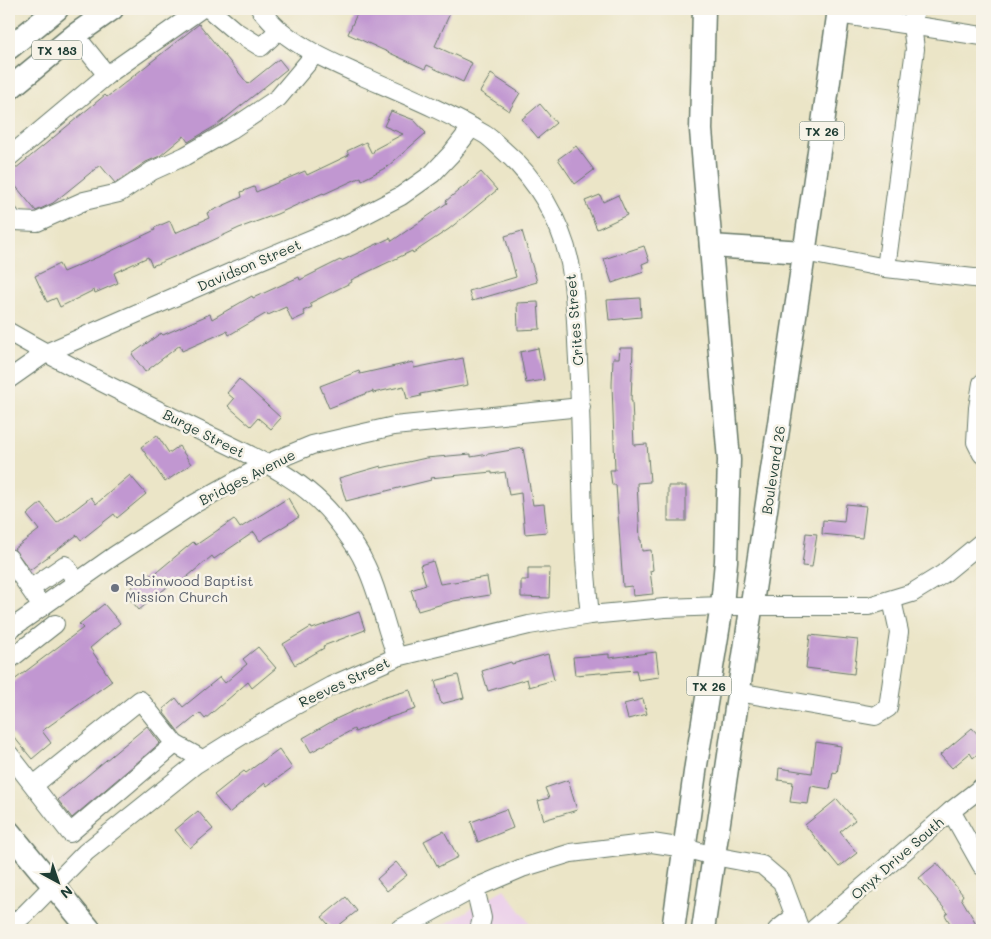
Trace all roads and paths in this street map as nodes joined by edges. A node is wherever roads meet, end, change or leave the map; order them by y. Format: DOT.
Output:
graph roads {
  1 [pos="57,9"];
  2 [pos="112,9"];
  3 [pos="201,9"];
  4 [pos="208,9"];
  5 [pos="260,9"];
  6 [pos="704,9"];
  7 [pos="839,12"];
  8 [pos="914,17"];
  9 [pos="279,30"];
  10 [pos="75,35"];
  11 [pos="982,36"];
  12 [pos="9,48"];
  13 [pos="315,54"];
  14 [pos="107,75"];
  15 [pos="9,89"];
  16 [pos="472,127"];
  17 [pos="9,158"];
  18 [pos="9,214"];
  19 [pos="711,246"];
  20 [pos="804,252"];
  21 [pos="886,268"];
  22 [pos="982,279"];
  23 [pos="9,332"];
  24 [pos="46,353"];
  25 [pos="9,379"];
  26 [pos="982,383"];
  27 [pos="581,406"];
  28 [pos="982,454"];
  29 [pos="266,464"];
  30 [pos="981,546"];
  31 [pos="9,558"];
  32 [pos="77,582"];
  33 [pos="30,589"];
  34 [pos="892,600"];
  35 [pos="42,606"];
  36 [pos="722,606"];
  37 [pos="751,606"];
  38 [pos="590,615"];
  39 [pos="55,624"];
  40 [pos="9,630"];
  41 [pos="397,657"];
  42 [pos="9,660"];
  43 [pos="738,692"];
  44 [pos="175,744"];
  45 [pos="9,754"];
  46 [pos="202,759"];
  47 [pos="34,785"];
  48 [pos="982,787"];
  49 [pos="951,811"];
  50 [pos="9,832"];
  51 [pos="70,833"];
  52 [pos="684,848"];
  53 [pos="86,852"];
  54 [pos="714,856"];
  55 [pos="982,866"];
  56 [pos="53,885"];
  57 [pos="475,888"];
  58 [pos="797,923"];
  59 [pos="9,927"];
  60 [pos="90,930"];
  61 [pos="398,930"];
  62 [pos="479,930"];
  63 [pos="673,930"];
  64 [pos="703,930"];
  65 [pos="777,930"];
  66 [pos="813,930"];
  1 -- 12 [label="main road, TX 183"];
  2 -- 10 [label="main road, TX 183"];
  3 -- 14 [label="street"];
  4 -- 9 [label="street"];
  5 -- 9 [label="street, Crites Street"];
  6 -- 19 [label="main road, TX 26"];
  7 -- 8 [label="street"];
  7 -- 20 [label="main road, Boulevard 26 / TX 26"];
  8 -- 11 [label="street"];
  8 -- 21 [label="street"];
  9 -- 13 [label="street, Crites Street"];
  10 -- 14 [label="street"];
  10 -- 15 [label="main road, TX 183"];
  13 -- 16 [label="street, Crites Street"];
  13 -- 18 [label="street"];
  14 -- 17 [label="street"];
  16 -- 24 [label="street, Davidson Street"];
  16 -- 27 [label="street, Crites Street"];
  19 -- 20 [label="main road"];
  19 -- 36 [label="main road, TX 26"];
  20 -- 21 [label="street"];
  20 -- 37 [label="main road, Boulevard 26 / TX 26"];
  21 -- 22 [label="street"];
  23 -- 24 [label="street, Burge Street"];
  24 -- 25 [label="street, Davidson Street"];
  24 -- 29 [label="street, Burge Street"];
  26 -- 28 [label="street"];
  27 -- 29 [label="street, Bridges Avenue"];
  27 -- 38 [label="street, Crites Street"];
  29 -- 32 [label="street, Bridges Avenue"];
  29 -- 41 [label="street, Burge Street"];
  30 -- 34 [label="street, Reeves Street"];
  31 -- 33 [label="street"];
  32 -- 33 [label="street"];
  32 -- 35 [label="street, Bridges Avenue"];
  33 -- 35 [label="street"];
  34 -- 37 [label="street, Reeves Street"];
  34 -- 43 [label="street"];
  35 -- 40 [label="street, Bridges Avenue"];
  36 -- 37 [label="street, Reeves Street"];
  36 -- 38 [label="street, Reeves Street"];
  36 -- 52 [label="main road, TX 26"];
  37 -- 43 [label="main road, Boulevard 26 / TX 26"];
  38 -- 41 [label="street, Reeves Street"];
  39 -- 42 [label="street"];
  41 -- 46 [label="street, Reeves Street"];
  43 -- 54 [label="main road, Boulevard 26 / TX 26"];
  44 -- 46 [label="street"];
  44 -- 47 [label="street"];
  44 -- 51 [label="street"];
  45 -- 47 [label="street"];
  46 -- 53 [label="street, Reeves Street"];
  47 -- 51 [label="street"];
  48 -- 49 [label="street, Onyx Drive South"];
  49 -- 55 [label="street"];
  49 -- 66 [label="street, Onyx Drive South"];
  50 -- 56 [label="main road"];
  51 -- 53 [label="street"];
  52 -- 54 [label="street"];
  52 -- 57 [label="street"];
  52 -- 63 [label="main road, TX 26"];
  53 -- 56 [label="street, Reeves Street"];
  54 -- 58 [label="street"];
  54 -- 64 [label="main road, Boulevard 26 / TX 26"];
  56 -- 59 [label="street, Reeves Street"];
  56 -- 60 [label="main road"];
  57 -- 61 [label="street"];
  57 -- 62 [label="street"];
  58 -- 65 [label="street"];
}
